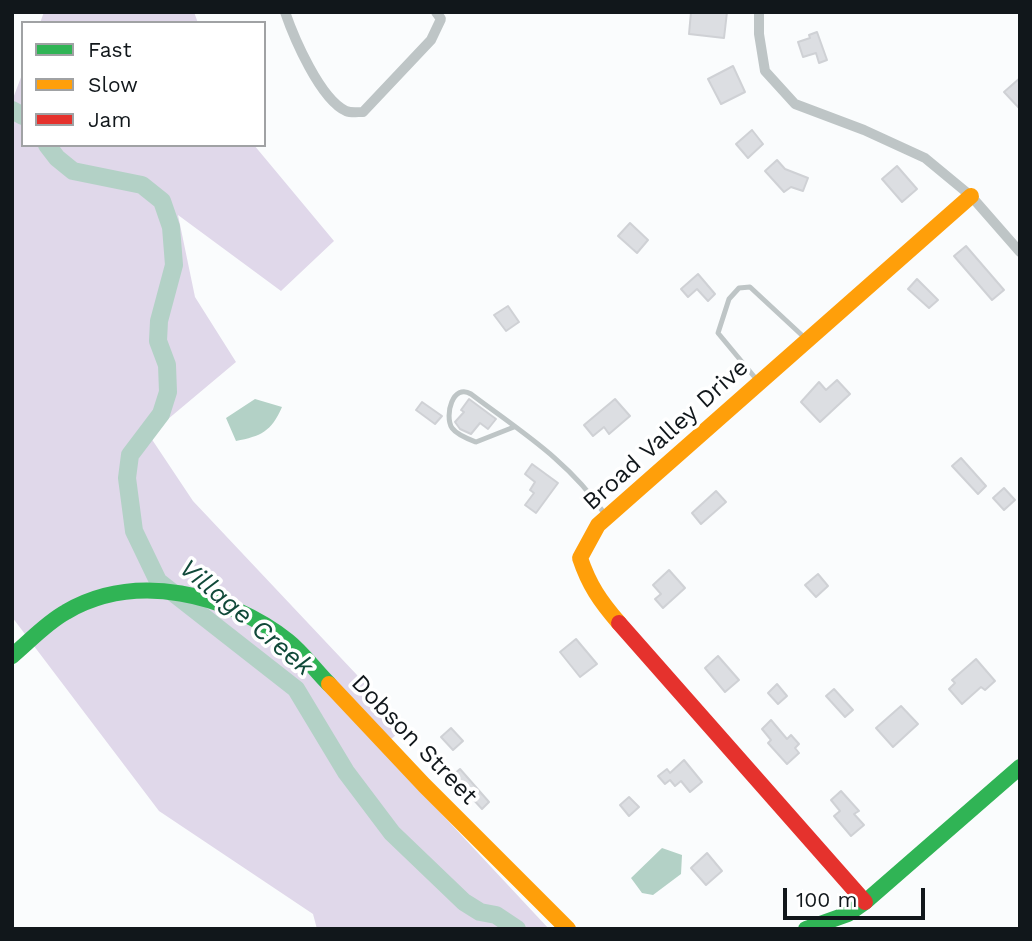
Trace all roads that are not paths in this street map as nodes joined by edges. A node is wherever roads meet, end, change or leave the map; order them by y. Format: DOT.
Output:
graph roads {
  1 [pos="285,12"];
  2 [pos="436,12"];
  3 [pos="760,12"];
  4 [pos="971,196"];
  5 [pos="1020,252"];
  6 [pos="806,339"];
  7 [pos="758,381"];
  8 [pos="514,427"];
  9 [pos="606,516"];
  10 [pos="12,656"];
  11 [pos="1020,767"];
  12 [pos="865,902"];
  13 [pos="568,929"];
  14 [pos="806,929"];
  1 -- 2 [label="street"];
  3 -- 4 [label="street"];
  4 -- 5 [label="street"];
  4 -- 6 [label="street, Broad Valley Drive"];
  6 -- 7 [label="street, Broad Valley Drive"];
  6 -- 7 [label="lane"];
  7 -- 9 [label="street, Broad Valley Drive"];
  8 -- 8 [label="lane"];
  8 -- 9 [label="lane"];
  9 -- 12 [label="street, Broad Valley Drive"];
  10 -- 13 [label="street, Dobson Street"];
  11 -- 12 [label="street"];
  12 -- 14 [label="street"];
}
